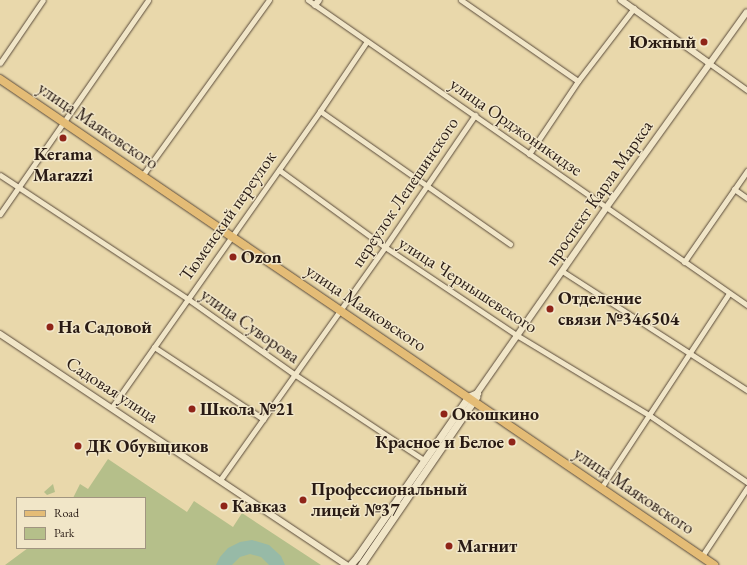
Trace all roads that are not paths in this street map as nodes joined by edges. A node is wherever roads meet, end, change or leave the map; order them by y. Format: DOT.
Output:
graph roads {
  1 [pos="43,0"];
  2 [pos="148,0"];
  3 [pos="268,0"];
  4 [pos="308,0"];
  5 [pos="460,0"];
  6 [pos="621,0"];
  7 [pos="317,2"];
  8 [pos="634,8"];
  9 [pos="747,12"];
  10 [pos="367,42"];
  11 [pos="0,63"];
  12 [pos="709,63"];
  13 [pos="0,79"];
  14 [pos="578,81"];
  15 [pos="747,90"];
  16 [pos="320,112"];
  17 [pos="474,115"];
  18 [pos="63,123"];
  19 [pos="530,154"];
  20 [pos="279,170"];
  21 [pos="747,171"];
  22 [pos="0,175"];
  23 [pos="142,176"];
  24 [pos="427,186"];
  25 [pos="19,187"];
  26 [pos="734,189"];
  27 [pos="747,198"];
  28 [pos="606,208"];
  29 [pos="0,214"];
  30 [pos="233,237"];
  31 [pos="510,244"];
  32 [pos="385,247"];
  33 [pos="684,262"];
  34 [pos="562,271"];
  35 [pos="729,293"];
  36 [pos="188,299"];
  37 [pos="747,305"];
  38 [pos="341,310"];
  39 [pos="0,334"];
  40 [pos="518,336"];
  41 [pos="154,347"];
  42 [pos="690,353"];
  43 [pos="294,374"];
  44 [pos="747,390"];
  45 [pos="477,393"];
  46 [pos="471,399"];
  47 [pos="112,407"];
  48 [pos="649,415"];
  49 [pos="263,419"];
  50 [pos="424,460"];
  51 [pos="220,480"];
  52 [pos="747,482"];
  53 [pos="602,488"];
  54 [pos="747,488"];
  55 [pos="702,556"];
  56 [pos="346,565"];
  57 [pos="350,565"];
  58 [pos="361,565"];
  59 [pos="714,565"];
  1 -- 11 [label="street"];
  2 -- 18 [label="street"];
  3 -- 23 [label="street"];
  4 -- 7 [label="street, улица Орджоникидзе"];
  5 -- 14 [label="street"];
  6 -- 8 [label="street"];
  7 -- 10 [label="street, улица Орджоникидзе"];
  8 -- 12 [label="street"];
  8 -- 14 [label="street"];
  9 -- 12 [label="street, проспект Карла Маркса"];
  10 -- 16 [label="street, Тюменский переулок"];
  10 -- 17 [label="street, улица Орджоникидзе"];
  12 -- 15 [label="street"];
  12 -- 28 [label="street, проспект Карла Маркса"];
  13 -- 18 [label="main road, улица Маяковского"];
  14 -- 19 [label="street"];
  16 -- 20 [label="street, Тюменский переулок"];
  16 -- 24 [label="street"];
  17 -- 19 [label="street, улица Орджоникидзе"];
  17 -- 24 [label="street, переулок Лепешинского"];
  18 -- 23 [label="main road, улица Маяковского"];
  18 -- 25 [label="street"];
  19 -- 28 [label="street, улица Орджоникидзе"];
  20 -- 30 [label="street, Тюменский переулок"];
  20 -- 32 [label="street, улица Чернышевского"];
  21 -- 26 [label="street"];
  22 -- 25 [label="street, улица Суворова"];
  23 -- 30 [label="main road, улица Маяковского"];
  24 -- 31 [label="street"];
  24 -- 32 [label="street, переулок Лепешинского"];
  25 -- 29 [label="street"];
  25 -- 36 [label="street, улица Суворова"];
  26 -- 27 [label="street"];
  26 -- 33 [label="street"];
  28 -- 33 [label="street, улица Орджоникидзе"];
  28 -- 34 [label="street, проспект Карла Маркса"];
  30 -- 36 [label="street, Тюменский переулок"];
  30 -- 38 [label="main road, улица Маяковского"];
  32 -- 38 [label="street, переулок Лепешинского"];
  32 -- 40 [label="street, улица Чернышевского"];
  33 -- 35 [label="street, улица Орджоникидзе"];
  34 -- 40 [label="street, проспект Карла Маркса"];
  34 -- 42 [label="street"];
  35 -- 37 [label="street, улица Орджоникидзе"];
  35 -- 42 [label="street"];
  36 -- 41 [label="street, Тюменский переулок"];
  36 -- 43 [label="street, улица Суворова"];
  38 -- 43 [label="street, переулок Лепешинского"];
  38 -- 46 [label="main road, улица Маяковского"];
  39 -- 47 [label="street, Садовая улица"];
  40 -- 45 [label="street, проспект Карла Маркса"];
  40 -- 48 [label="street, улица Чернышевского"];
  41 -- 47 [label="street, Тюменский переулок"];
  41 -- 49 [label="street"];
  42 -- 44 [label="street"];
  42 -- 48 [label="street"];
  43 -- 49 [label="street, переулок Лепешинского"];
  43 -- 50 [label="street, улица Суворова"];
  45 -- 46 [label="main road, проспект Карла Маркса"];
  46 -- 50 [label="main road, проспект Карла Маркса"];
  46 -- 53 [label="main road, улица Маяковского"];
  46 -- 58 [label="main road, проспект Карла Маркса"];
  47 -- 51 [label="street, Садовая улица"];
  48 -- 52 [label="street, улица Чернышевского"];
  48 -- 53 [label="street"];
  49 -- 51 [label="street, переулок Лепешинского"];
  50 -- 57 [label="main road, проспект Карла Маркса"];
  51 -- 56 [label="street, Садовая улица"];
  53 -- 55 [label="main road, улица Маяковского"];
  54 -- 55 [label="street"];
  55 -- 59 [label="main road, улица Маяковского"];
}
